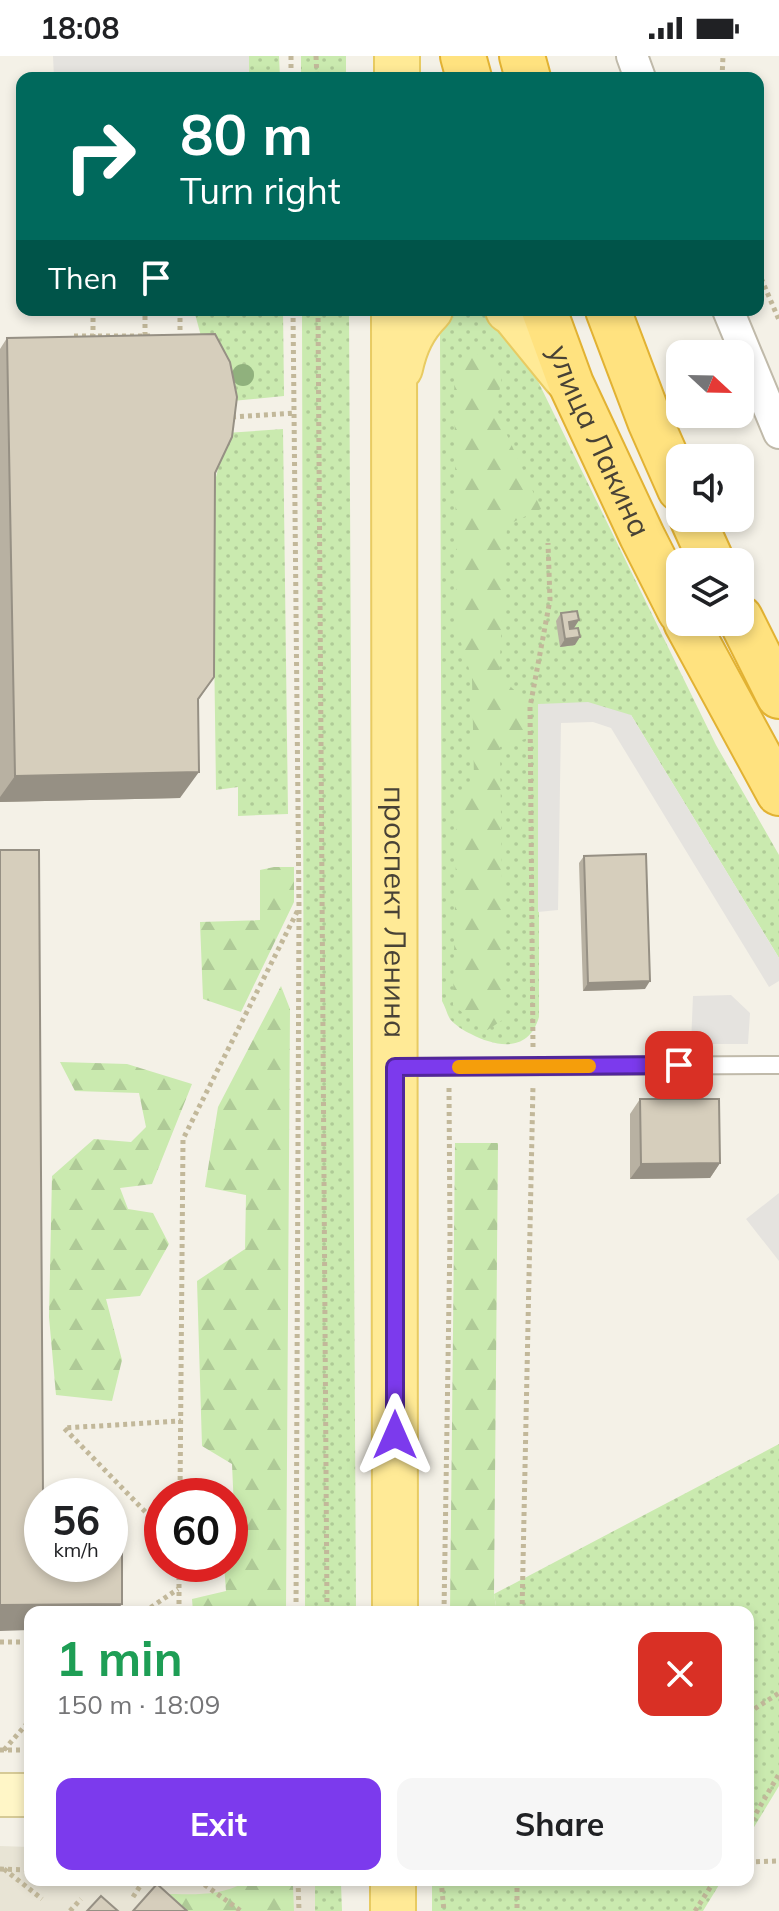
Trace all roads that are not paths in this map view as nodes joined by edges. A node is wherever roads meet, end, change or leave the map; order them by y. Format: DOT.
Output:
graph roads {
  1 [pos="394,316"];
  2 [pos="424,316"];
  3 [pos="516,316"];
  4 [pos="546,316"];
  5 [pos="610,316"];
  6 [pos="730,316"];
  7 [pos="571,384"];
  8 [pos="394,394"];
  9 [pos="779,433"];
  10 [pos="666,457"];
  11 [pos="666,583"];
  12 [pos="693,636"];
  13 [pos="749,636"];
  14 [pos="779,696"];
  15 [pos="777,793"];
  16 [pos="779,1065"];
  17 [pos="395,1067"];
  18 [pos="395,1606"];
  19 [pos="0,1795"];
  20 [pos="24,1795"];
  21 [pos="393,1886"];
  22 [pos="393,1911"];
  1 -- 8 [label="main road, проспект Ленина"];
  2 -- 8 [label="main road"];
  3 -- 7 [label="main road"];
  4 -- 7 [label="highway, улица Лакина"];
  5 -- 10 [label="highway, улица Лакина"];
  6 -- 9 [label="street"];
  7 -- 11 [label="highway, улица Лакина"];
  8 -- 17 [label="main road, проспект Ленина"];
  12 -- 15 [label="highway"];
  13 -- 14 [label="highway"];
  16 -- 17 [label="lane"];
  17 -- 18 [label="main road, проспект Ленина"];
  19 -- 20 [label="main road"];
  21 -- 22 [label="main road"];
}
